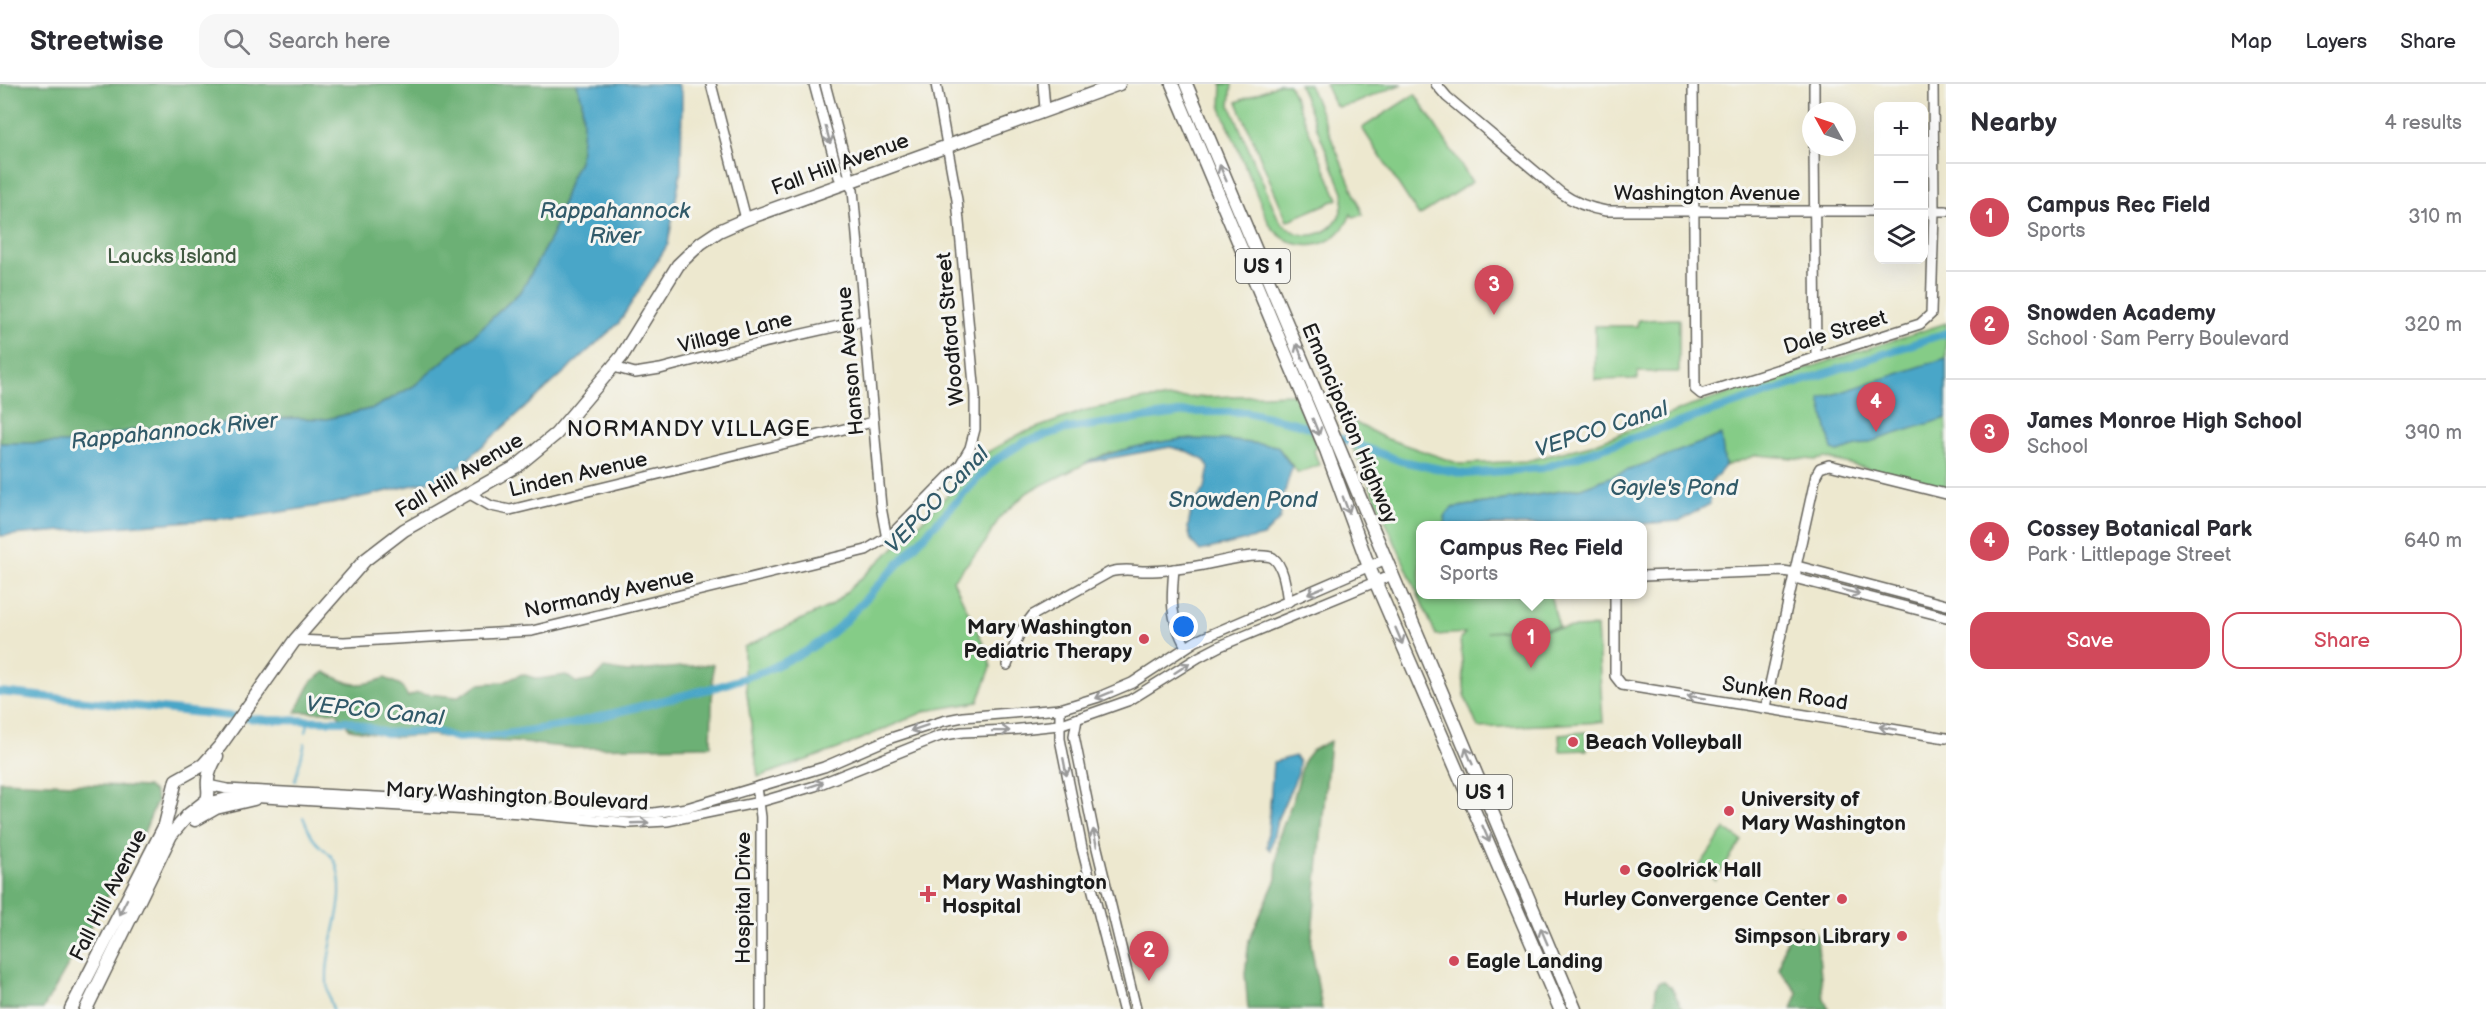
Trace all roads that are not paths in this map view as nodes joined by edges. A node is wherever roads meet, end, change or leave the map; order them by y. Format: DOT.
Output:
graph roads {
  1 [pos="711,84"];
  2 [pos="814,84"];
  3 [pos="825,84"];
  4 [pos="936,84"];
  5 [pos="1043,84"];
  6 [pos="1119,84"];
  7 [pos="1172,84"];
  8 [pos="1186,84"];
  9 [pos="1193,84"];
  10 [pos="1436,84"];
  11 [pos="1693,84"];
  12 [pos="1814,84"];
  13 [pos="1933,84"];
  14 [pos="1814,102"];
  15 [pos="1045,109"];
  16 [pos="1197,110"];
  17 [pos="948,145"];
  18 [pos="1814,156"];
  19 [pos="848,182"];
  20 [pos="1946,210"];
  21 [pos="1693,211"];
  22 [pos="1814,211"];
  23 [pos="1874,211"];
  24 [pos="1928,211"];
  25 [pos="1934,211"];
  26 [pos="746,219"];
  27 [pos="865,320"];
  28 [pos="1816,356"];
  29 [pos="614,367"];
  30 [pos="873,422"];
  31 [pos="470,494"];
  32 [pos="1946,494"];
  33 [pos="887,539"];
  34 [pos="1386,559"];
  35 [pos="1370,567"];
  36 [pos="1174,569"];
  37 [pos="1796,572"];
  38 [pos="1392,576"];
  39 [pos="1647,576"];
  40 [pos="1376,582"];
  41 [pos="1615,599"];
  42 [pos="1288,602"];
  43 [pos="1946,605"];
  44 [pos="1946,617"];
  45 [pos="295,640"];
  46 [pos="1186,647"];
  47 [pos="1007,665"];
  48 [pos="1765,707"];
  49 [pos="1060,709"];
  50 [pos="1077,719"];
  51 [pos="1059,725"];
  52 [pos="1946,738"];
  53 [pos="222,743"];
  54 [pos="188,773"];
  55 [pos="208,784"];
  56 [pos="757,787"];
  57 [pos="173,797"];
  58 [pos="254,799"];
  59 [pos="760,802"];
  60 [pos="200,806"];
  61 [pos="143,894"];
  62 [pos="71,1009"];
  63 [pos="86,1009"];
  64 [pos="761,1009"];
  65 [pos="1123,1009"];
  66 [pos="1136,1009"];
  67 [pos="1560,1009"];
  68 [pos="1575,1009"];
  1 -- 26 [label="street"];
  2 -- 19 [label="street, Hanson Avenue, one-way"];
  3 -- 19 [label="street, Hanson Avenue"];
  4 -- 17 [label="street, Woodford Street"];
  5 -- 15 [label="street"];
  6 -- 15 [label="main road, Fall Hill Avenue"];
  7 -- 35 [label="main road, Emancipation Highway / US 1, one-way"];
  8 -- 16 [label="main road, Emancipation Highway / US 1"];
  9 -- 16 [label="main road"];
  10 -- 21 [label="street, Washington Avenue"];
  11 -- 21 [label="street"];
  12 -- 14 [label="street"];
  13 -- 25 [label="street"];
  15 -- 17 [label="main road, Fall Hill Avenue"];
  34 -- 16 [label="main road, Emancipation Highway / US 1, one-way"];
  17 -- 19 [label="main road, Fall Hill Avenue"];
  17 -- 33 [label="street, Woodford Street"];
  18 -- 22 [label="street"];
  19 -- 26 [label="main road, Fall Hill Avenue"];
  19 -- 27 [label="street, Hanson Avenue"];
  20 -- 25 [label="street"];
  21 -- 22 [label="street, Washington Avenue"];
  21 -- 28 [label="street, Dale Street"];
  22 -- 23 [label="street, Washington Avenue"];
  22 -- 28 [label="street"];
  24 -- 25 [label="street"];
  25 -- 28 [label="street, Dale Street"];
  26 -- 29 [label="main road, Fall Hill Avenue"];
  27 -- 29 [label="street, Village Lane"];
  27 -- 30 [label="street, Hanson Avenue"];
  29 -- 31 [label="main road, Fall Hill Avenue"];
  30 -- 31 [label="street, Linden Avenue"];
  30 -- 33 [label="street, Hanson Avenue"];
  31 -- 45 [label="main road, Fall Hill Avenue"];
  32 -- 37 [label="street"];
  33 -- 45 [label="street, Normandy Avenue"];
  34 -- 35 [label="street, Mary Washington Boulevard"];
  34 -- 38 [label="main road, Emancipation Highway / US 1"];
  35 -- 40 [label="main road, Emancipation Highway / US 1"];
  35 -- 42 [label="street, Mary Washington Boulevard, one-way"];
  36 -- 42 [label="street"];
  36 -- 46 [label="street"];
  36 -- 47 [label="street"];
  37 -- 39 [label="street"];
  37 -- 43 [label="street"];
  37 -- 44 [label="street, one-way"];
  37 -- 48 [label="street"];
  38 -- 40 [label="street, Mary Washington Boulevard"];
  68 -- 38 [label="main road, Emancipation Highway / US 1, one-way"];
  50 -- 40 [label="street, Mary Washington Boulevard, one-way"];
  40 -- 67 [label="main road, Emancipation Highway / US 1, one-way"];
  48 -- 41 [label="street, Sunken Road, one-way"];
  42 -- 46 [label="street, Mary Washington Boulevard"];
  45 -- 53 [label="main road, Fall Hill Avenue"];
  46 -- 49 [label="street, Mary Washington Boulevard, one-way"];
  52 -- 48 [label="street, Sunken Road, one-way"];
  49 -- 51 [label="street"];
  49 -- 56 [label="street, Mary Washington Boulevard, one-way"];
  50 -- 51 [label="street, Mary Washington Boulevard"];
  66 -- 50 [label="street, one-way"];
  59 -- 51 [label="street, Mary Washington Boulevard, one-way"];
  51 -- 65 [label="street, one-way"];
  53 -- 54 [label="main road, Fall Hill Avenue"];
  53 -- 55 [label="main road, Fall Hill Avenue"];
  54 -- 55 [label="main road"];
  54 -- 57 [label="main road, Fall Hill Avenue"];
  55 -- 56 [label="street, Mary Washington Boulevard"];
  55 -- 60 [label="main road, Fall Hill Avenue"];
  56 -- 59 [label="street, Hospital Drive"];
  57 -- 60 [label="main road"];
  57 -- 62 [label="main road, Fall Hill Avenue, one-way"];
  58 -- 59 [label="street, Mary Washington Boulevard, one-way"];
  58 -- 60 [label="street, Mary Washington Boulevard"];
  58 -- 61 [label="main road"];
  59 -- 64 [label="street, Hospital Drive"];
  60 -- 61 [label="main road, Fall Hill Avenue"];
  61 -- 63 [label="main road, Fall Hill Avenue"];
}
